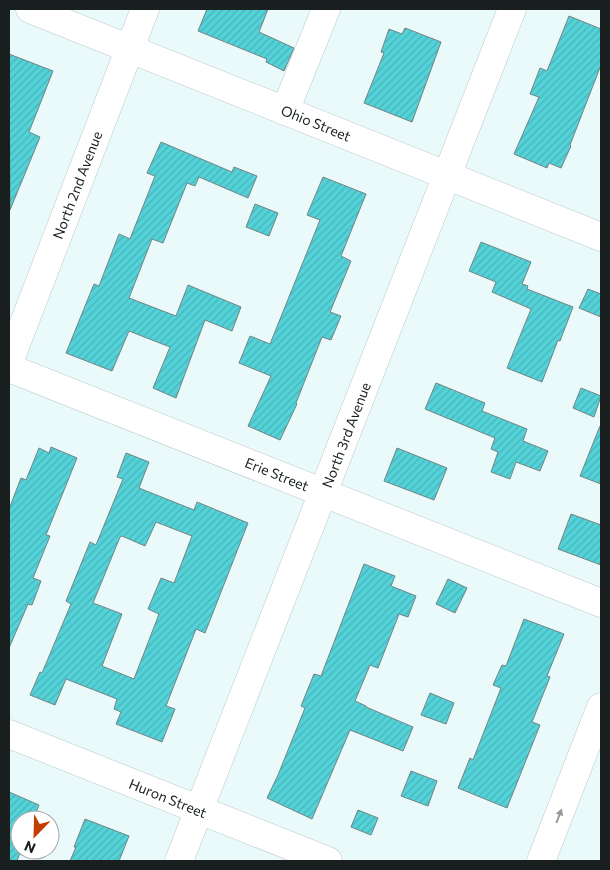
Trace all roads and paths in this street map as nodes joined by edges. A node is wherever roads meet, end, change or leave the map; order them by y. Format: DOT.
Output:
graph roads {
  1 [pos="30,9"];
  2 [pos="145,9"];
  3 [pos="326,9"];
  4 [pos="512,9"];
  5 [pos="130,49"];
  6 [pos="284,111"];
  7 [pos="447,176"];
  8 [pos="601,237"];
  9 [pos="9,362"];
  10 [pos="9,368"];
  11 [pos="323,493"];
  12 [pos="601,603"];
  13 [pos="601,707"];
  14 [pos="9,734"];
  15 [pos="199,810"];
  16 [pos="179,861"];
  17 [pos="328,861"];
  18 [pos="542,861"];
  1 -- 5 [label="street, Ohio Street"];
  2 -- 5 [label="street, North 2nd Avenue"];
  3 -- 6 [label="street"];
  4 -- 7 [label="street, North 3rd Avenue"];
  5 -- 6 [label="street, Ohio Street"];
  5 -- 9 [label="street, North 2nd Avenue"];
  6 -- 7 [label="street, Ohio Street"];
  7 -- 8 [label="street, Ohio Street"];
  7 -- 11 [label="street, North 3rd Avenue"];
  10 -- 11 [label="street, Erie Street"];
  11 -- 12 [label="street, Erie Street"];
  11 -- 15 [label="street, North 3rd Avenue"];
  18 -- 13 [label="street, one-way"];
  14 -- 15 [label="street, Huron Street"];
  15 -- 16 [label="street, North 3rd Avenue"];
  15 -- 17 [label="street, Huron Street"];
}
